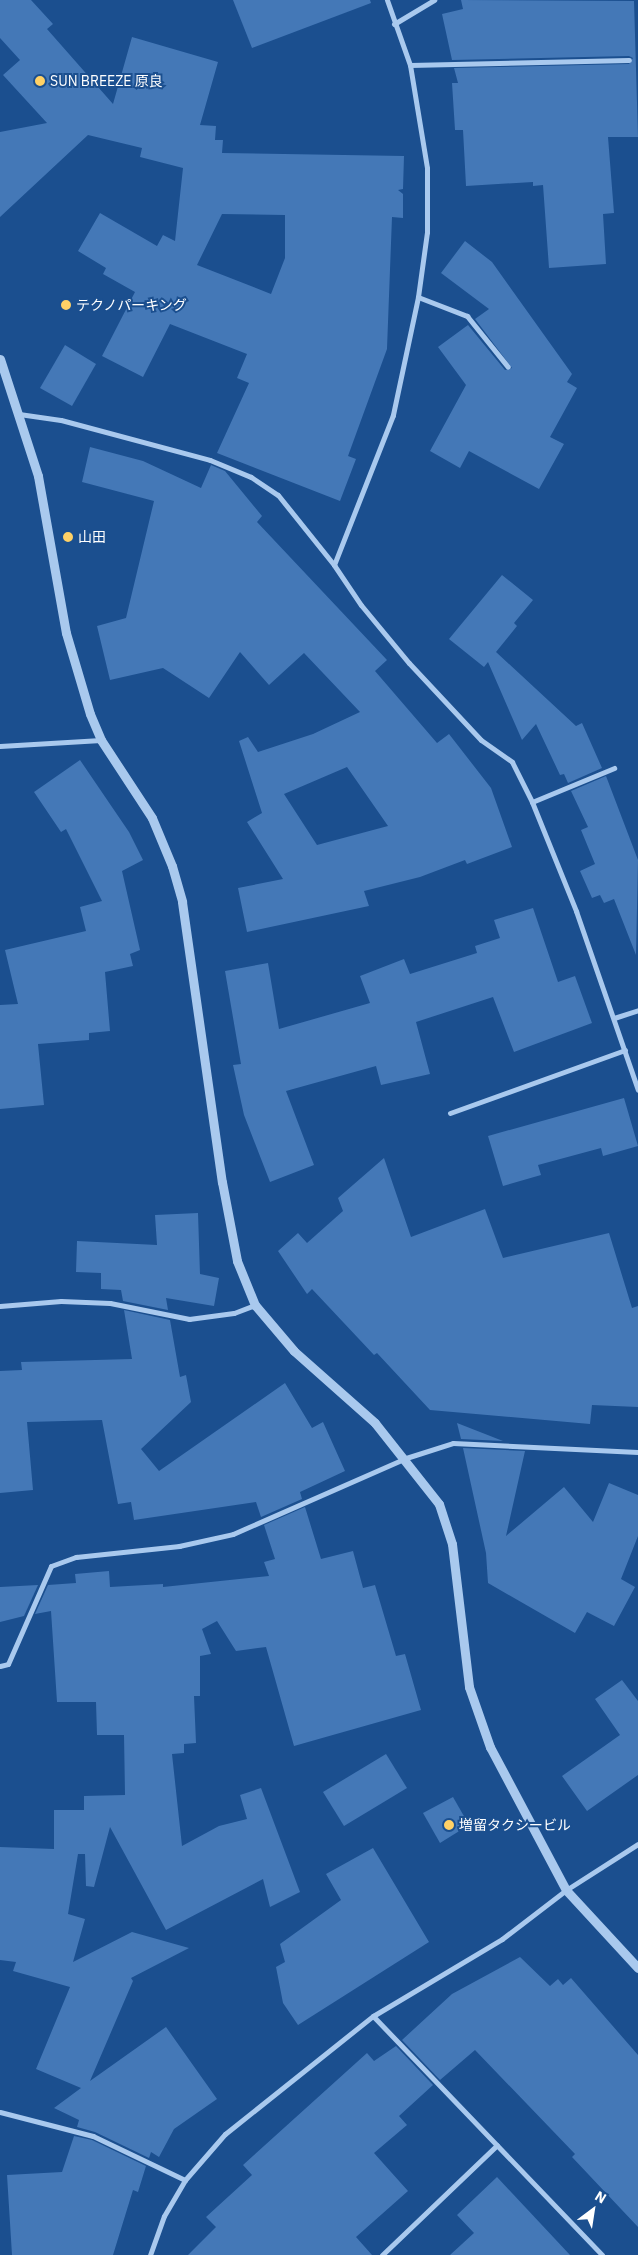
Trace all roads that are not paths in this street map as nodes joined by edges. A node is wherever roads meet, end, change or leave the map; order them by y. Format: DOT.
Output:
graph roads {
  1 [pos="387,0"];
  2 [pos="434,0"];
  3 [pos="394,24"];
  4 [pos="629,60"];
  5 [pos="410,65"];
  6 [pos="418,297"];
  7 [pos="0,359"];
  8 [pos="508,367"];
  9 [pos="19,414"];
  10 [pos="334,565"];
  11 [pos="101,740"];
  12 [pos="0,746"];
  13 [pos="614,768"];
  14 [pos="532,802"];
  15 [pos="638,1010"];
  16 [pos="614,1018"];
  17 [pos="625,1050"];
  18 [pos="638,1090"];
  19 [pos="450,1113"];
  20 [pos="255,1305"];
  21 [pos="0,1306"];
  22 [pos="638,1452"];
  23 [pos="406,1458"];
  24 [pos="0,1666"];
  25 [pos="638,1844"];
  26 [pos="566,1890"];
  27 [pos="638,1968"];
  28 [pos="373,2016"];
  29 [pos="0,2112"];
  30 [pos="497,2145"];
  31 [pos="185,2180"];
  32 [pos="150,2255"];
  33 [pos="382,2255"];
  34 [pos="602,2255"];
  1 -- 3 [label="street"];
  2 -- 3 [label="street"];
  3 -- 5 [label="street"];
  4 -- 5 [label="street"];
  5 -- 6 [label="street"];
  6 -- 8 [label="street"];
  6 -- 10 [label="street"];
  7 -- 9 [label="street"];
  9 -- 10 [label="street"];
  9 -- 11 [label="street"];
  10 -- 14 [label="street"];
  11 -- 12 [label="street"];
  11 -- 20 [label="street"];
  13 -- 14 [label="street"];
  14 -- 16 [label="street"];
  15 -- 16 [label="street"];
  16 -- 17 [label="street"];
  17 -- 18 [label="street"];
  17 -- 19 [label="street"];
  20 -- 21 [label="street"];
  20 -- 23 [label="street"];
  22 -- 23 [label="street"];
  23 -- 24 [label="street"];
  23 -- 26 [label="street"];
  25 -- 26 [label="street"];
  26 -- 27 [label="street"];
  26 -- 28 [label="street"];
  28 -- 30 [label="street"];
  28 -- 31 [label="street"];
  29 -- 31 [label="street"];
  30 -- 33 [label="street"];
  30 -- 34 [label="street"];
  31 -- 32 [label="street"];
}
